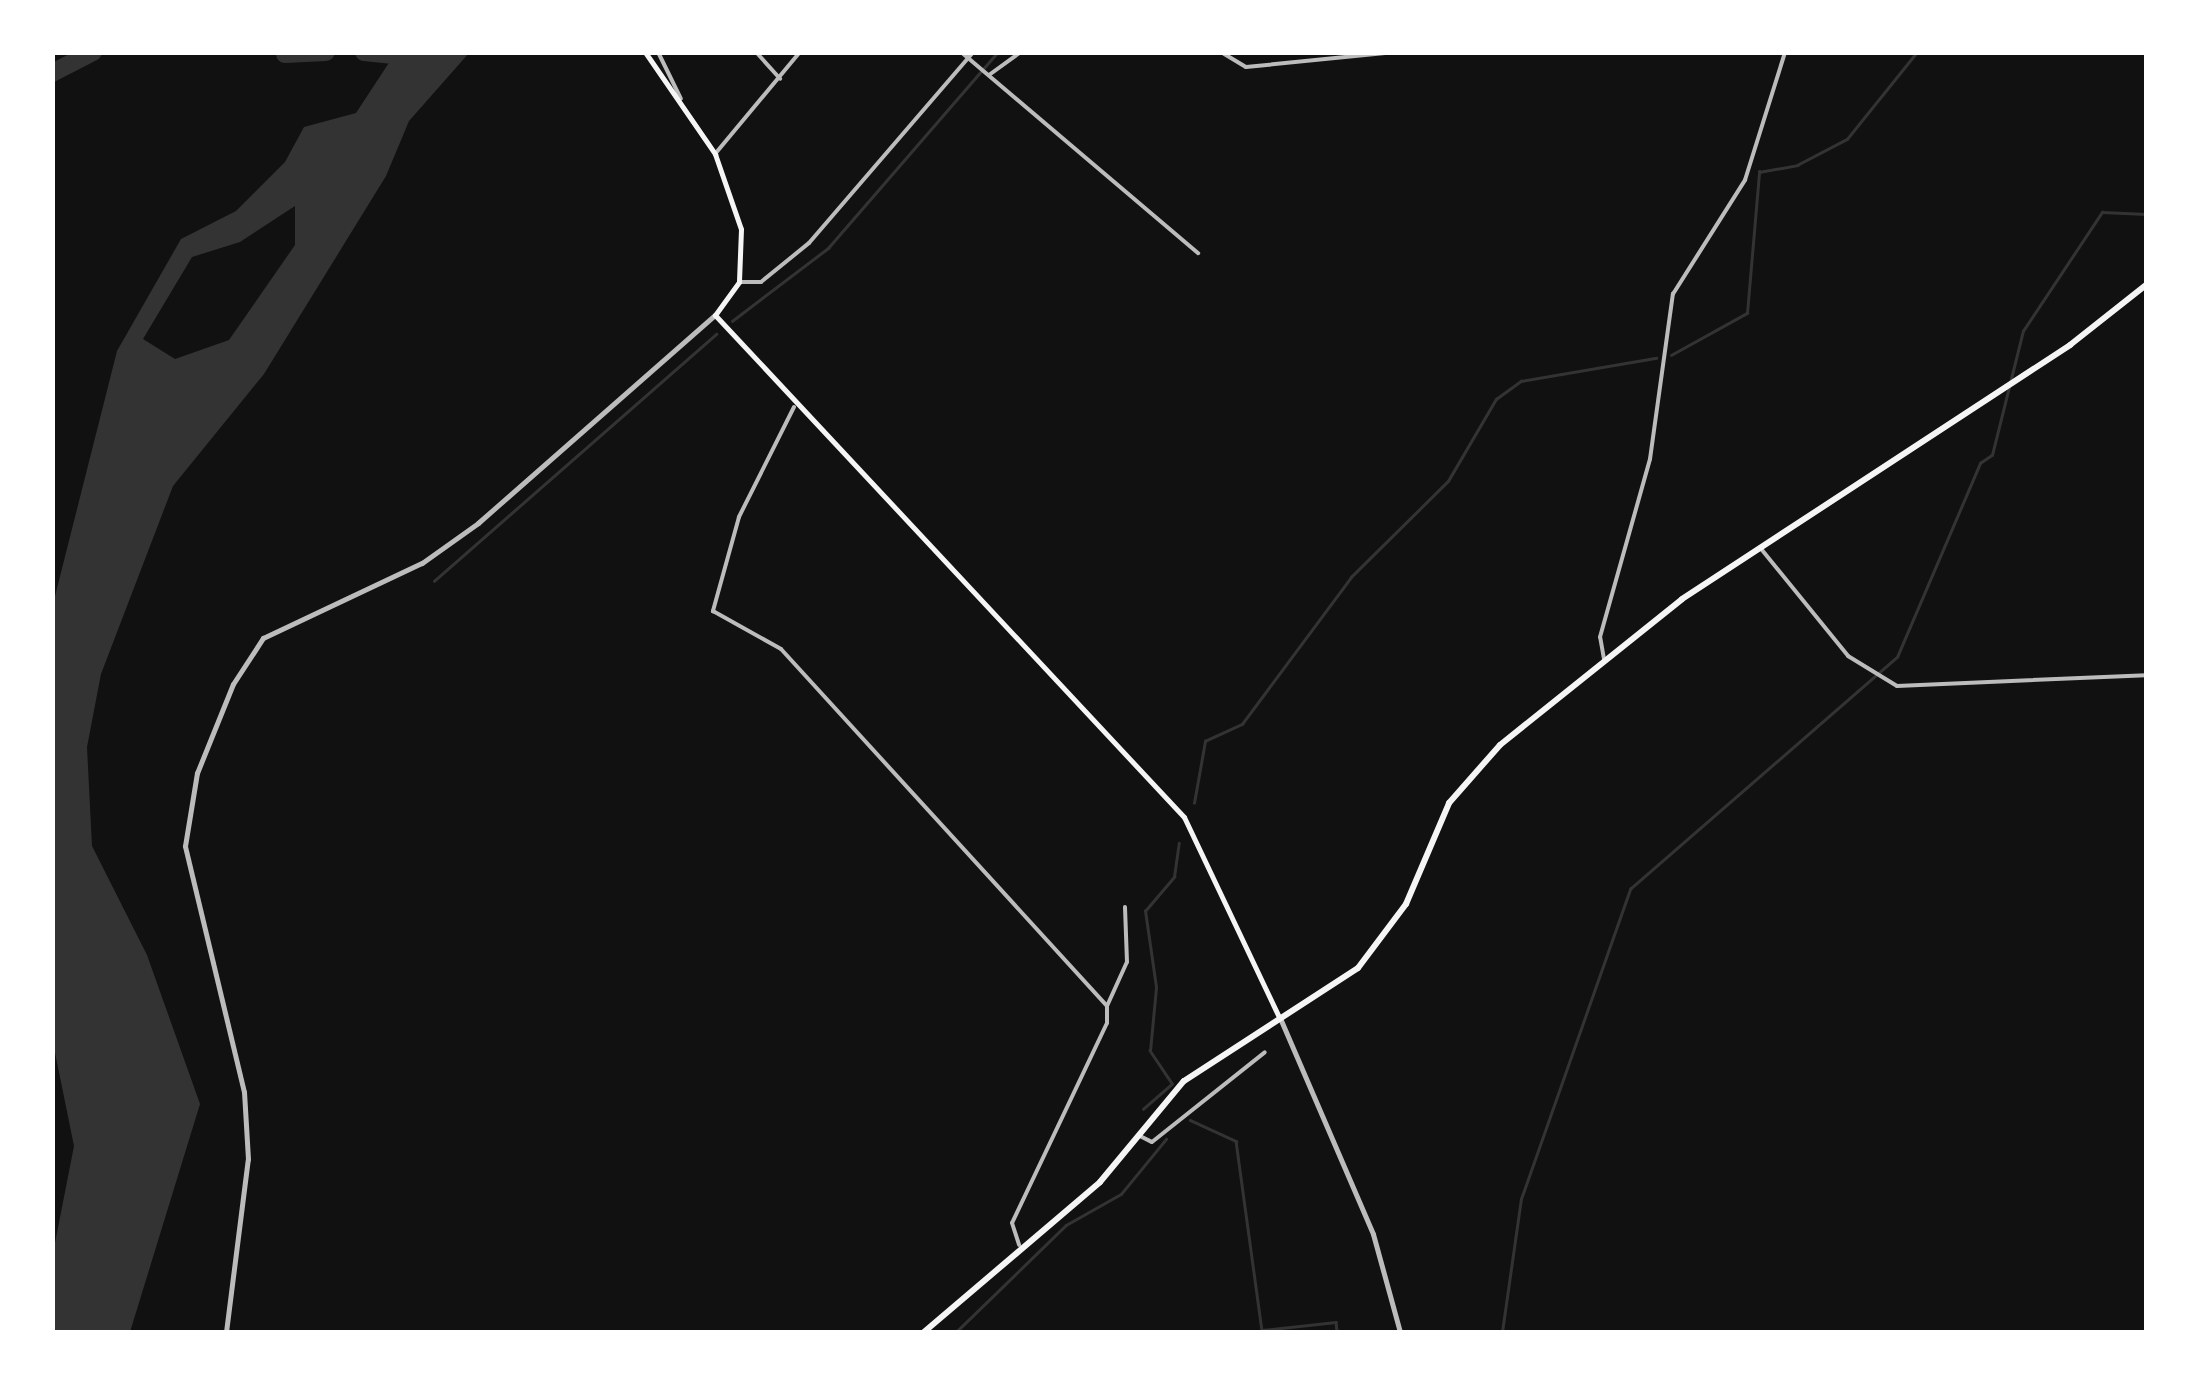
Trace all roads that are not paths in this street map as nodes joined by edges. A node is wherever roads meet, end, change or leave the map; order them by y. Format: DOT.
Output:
graph roads {
  1 [pos="645,52"];
  2 [pos="658,52"];
  3 [pos="756,52"];
  4 [pos="800,52"];
  5 [pos="961,52"];
  6 [pos="973,52"];
  7 [pos="1021,52"];
  8 [pos="1067,52"];
  9 [pos="1174,52"];
  10 [pos="1221,52"];
  11 [pos="1396,52"];
  12 [pos="1450,52"];
  13 [pos="1476,52"];
  14 [pos="1784,52"];
  15 [pos="968,59"];
  16 [pos="987,75"];
  17 [pos="780,79"];
  18 [pos="681,100"];
  19 [pos="716,154"];
  20 [pos="1198,253"];
  21 [pos="739,282"];
  22 [pos="2146,284"];
  23 [pos="715,316"];
  24 [pos="794,407"];
  25 [pos="1759,546"];
  26 [pos="1604,659"];
  27 [pos="2146,675"];
  28 [pos="1125,908"];
  29 [pos="1107,1006"];
  30 [pos="1279,1016"];
  31 [pos="1265,1052"];
  32 [pos="1140,1136"];
  33 [pos="1018,1244"];
  34 [pos="226,1332"];
  35 [pos="924,1332"];
  36 [pos="1400,1332"];
  1 -- 18 [label="main road"];
  2 -- 18 [label="street"];
  3 -- 17 [label="street"];
  4 -- 17 [label="street"];
  5 -- 15 [label="street"];
  6 -- 15 [label="street"];
  7 -- 16 [label="street"];
  8 -- 9 [label="street"];
  10 -- 11 [label="street"];
  12 -- 13 [label="street"];
  14 -- 26 [label="street"];
  15 -- 16 [label="street"];
  15 -- 21 [label="street"];
  16 -- 20 [label="street"];
  17 -- 19 [label="street"];
  18 -- 19 [label="main road"];
  19 -- 21 [label="main road"];
  21 -- 23 [label="main road"];
  22 -- 25 [label="highway"];
  23 -- 24 [label="main road"];
  23 -- 34 [label="street"];
  24 -- 29 [label="street"];
  24 -- 30 [label="main road"];
  25 -- 26 [label="highway"];
  25 -- 27 [label="street"];
  26 -- 30 [label="highway"];
  28 -- 29 [label="street"];
  29 -- 33 [label="street"];
  30 -- 32 [label="highway"];
  30 -- 36 [label="street"];
  31 -- 32 [label="street"];
  32 -- 33 [label="highway"];
  33 -- 35 [label="highway"];
}
